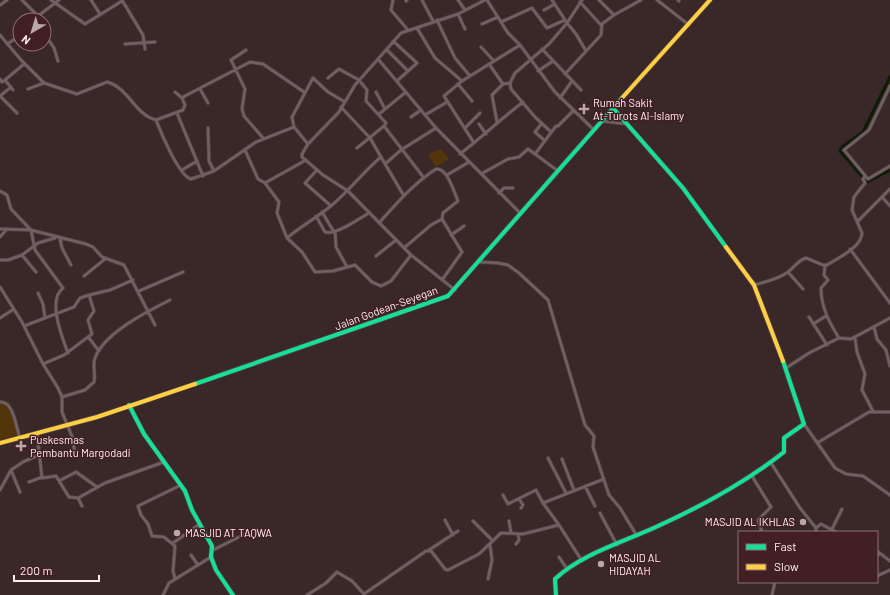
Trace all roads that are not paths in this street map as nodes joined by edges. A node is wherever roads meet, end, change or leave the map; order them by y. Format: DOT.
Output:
graph roads {
  1 [pos="7,0"];
  2 [pos="22,0"];
  3 [pos="51,0"];
  4 [pos="59,0"];
  5 [pos="91,0"];
  6 [pos="122,0"];
  7 [pos="392,0"];
  8 [pos="422,0"];
  9 [pos="458,0"];
  10 [pos="486,0"];
  11 [pos="552,0"];
  12 [pos="599,0"];
  13 [pos="641,0"];
  14 [pos="658,0"];
  15 [pos="710,0"];
  16 [pos="581,1"];
  17 [pos="54,4"];
  18 [pos="555,4"];
  19 [pos="0,5"];
  20 [pos="465,10"];
  21 [pos="544,10"];
  22 [pos="34,12"];
  23 [pos="43,12"];
  24 [pos="100,14"];
  25 [pos="458,14"];
  26 [pos="614,15"];
  27 [pos="498,17"];
  28 [pos="437,20"];
  29 [pos="433,21"];
  30 [pos="501,22"];
  31 [pos="566,22"];
  32 [pos="482,24"];
  33 [pos="601,25"];
  34 [pos="689,25"];
  35 [pos="417,28"];
  36 [pos="465,28"];
  37 [pos="408,30"];
  38 [pos="0,35"];
  39 [pos="12,41"];
  40 [pos="394,41"];
  41 [pos="155,42"];
  42 [pos="144,43"];
  43 [pos="7,44"];
  44 [pos="125,44"];
  45 [pos="52,45"];
  46 [pos="520,45"];
  47 [pos="481,47"];
  48 [pos="145,49"];
  49 [pos="542,49"];
  50 [pos="246,50"];
  51 [pos="387,50"];
  52 [pos="586,51"];
  53 [pos="378,58"];
  54 [pos="58,61"];
  55 [pos="494,61"];
  56 [pos="530,61"];
  57 [pos="553,61"];
  58 [pos="24,64"];
  59 [pos="489,64"];
  60 [pos="235,69"];
  61 [pos="408,71"];
  62 [pos="538,71"];
  63 [pos="565,74"];
  64 [pos="470,76"];
  65 [pos="328,78"];
  66 [pos="0,79"];
  67 [pos="359,80"];
  68 [pos="397,81"];
  69 [pos="462,81"];
  70 [pos="572,81"];
  71 [pos="2,82"];
  72 [pos="510,82"];
  73 [pos="44,84"];
  74 [pos="458,84"];
  75 [pos="503,84"];
  76 [pos="890,86"];
  77 [pos="11,87"];
  78 [pos="28,89"];
  79 [pos="200,89"];
  80 [pos="14,90"];
  81 [pos="581,90"];
  82 [pos="175,92"];
  83 [pos="304,92"];
  84 [pos="376,92"];
  85 [pos="406,92"];
  86 [pos="0,96"];
  87 [pos="182,98"];
  88 [pos="560,98"];
  89 [pos="472,101"];
  90 [pos="208,102"];
  91 [pos="345,102"];
  92 [pos="447,102"];
  93 [pos="523,102"];
  94 [pos="341,107"];
  95 [pos="613,108"];
  96 [pos="385,109"];
  97 [pos="421,110"];
  98 [pos="573,111"];
  99 [pos="17,113"];
  100 [pos="177,113"];
  101 [pos="480,113"];
  102 [pos="379,114"];
  103 [pos="425,115"];
  104 [pos="410,117"];
  105 [pos="156,120"];
  106 [pos="602,121"];
  107 [pos="497,122"];
  108 [pos="542,123"];
  109 [pos="479,124"];
  110 [pos="628,124"];
  111 [pos="384,126"];
  112 [pos="294,127"];
  113 [pos="208,128"];
  114 [pos="436,128"];
  115 [pos="465,128"];
  116 [pos="593,130"];
  117 [pos="551,132"];
  118 [pos="486,134"];
  119 [pos="370,138"];
  120 [pos="264,139"];
  121 [pos="544,140"];
  122 [pos="474,143"];
  123 [pos="308,144"];
  124 [pos="357,148"];
  125 [pos="245,150"];
  126 [pos="401,150"];
  127 [pos="460,154"];
  128 [pos="535,154"];
  129 [pos="381,158"];
  130 [pos="306,160"];
  131 [pos="197,161"];
  132 [pos="469,162"];
  133 [pos="385,164"];
  134 [pos="890,166"];
  135 [pos="182,170"];
  136 [pos="317,170"];
  137 [pos="558,171"];
  138 [pos="214,172"];
  139 [pos="481,174"];
  140 [pos="447,175"];
  141 [pos="203,176"];
  142 [pos="864,177"];
  143 [pos="424,178"];
  144 [pos="265,183"];
  145 [pos="513,188"];
  146 [pos="890,189"];
  147 [pos="0,190"];
  148 [pos="348,191"];
  149 [pos="499,193"];
  150 [pos="404,196"];
  151 [pos="882,197"];
  152 [pos="331,206"];
  153 [pos="890,206"];
  154 [pos="322,212"];
  155 [pos="369,213"];
  156 [pos="521,214"];
  157 [pos="316,216"];
  158 [pos="442,219"];
  159 [pos="857,222"];
  160 [pos="379,223"];
  161 [pos="464,226"];
  162 [pos="0,228"];
  163 [pos="7,229"];
  164 [pos="31,230"];
  165 [pos="335,231"];
  166 [pos="451,235"];
  167 [pos="0,237"];
  168 [pos="59,238"];
  169 [pos="287,238"];
  170 [pos="396,240"];
  171 [pos="33,246"];
  172 [pos="404,248"];
  173 [pos="850,249"];
  174 [pos="22,254"];
  175 [pos="411,255"];
  176 [pos="376,256"];
  177 [pos="105,259"];
  178 [pos="0,260"];
  179 [pos="479,262"];
  180 [pos="71,265"];
  181 [pos="825,266"];
  182 [pos="347,267"];
  183 [pos="36,272"];
  184 [pos="183,272"];
  185 [pos="788,272"];
  186 [pos="84,276"];
  187 [pos="133,280"];
  188 [pos="442,280"];
  189 [pos="754,285"];
  190 [pos="0,287"];
  191 [pos="804,288"];
  192 [pos="455,290"];
  193 [pos="138,291"];
  194 [pos="38,293"];
  195 [pos="89,295"];
  196 [pos="170,300"];
  197 [pos="890,303"];
  198 [pos="14,310"];
  199 [pos="148,311"];
  200 [pos="56,314"];
  201 [pos="826,316"];
  202 [pos="809,317"];
  203 [pos="0,318"];
  204 [pos="45,318"];
  205 [pos="890,318"];
  206 [pos="813,324"];
  207 [pos="155,325"];
  208 [pos="24,326"];
  209 [pos="874,327"];
  210 [pos="89,338"];
  211 [pos="839,338"];
  212 [pos="855,338"];
  213 [pos="827,345"];
  214 [pos="890,346"];
  215 [pos="884,347"];
  216 [pos="99,351"];
  217 [pos="68,352"];
  218 [pos="43,364"];
  219 [pos="890,366"];
  220 [pos="786,368"];
  221 [pos="62,398"];
  222 [pos="0,402"];
  223 [pos="129,405"];
  224 [pos="873,411"];
  225 [pos="890,412"];
  226 [pos="804,424"];
  227 [pos="68,426"];
  228 [pos="37,433"];
  229 [pos="20,438"];
  230 [pos="0,443"];
  231 [pos="817,443"];
  232 [pos="41,454"];
  233 [pos="75,456"];
  234 [pos="548,458"];
  235 [pos="562,459"];
  236 [pos="165,462"];
  237 [pos="771,463"];
  238 [pos="11,470"];
  239 [pos="752,476"];
  240 [pos="42,477"];
  241 [pos="604,479"];
  242 [pos="59,481"];
  243 [pos="29,482"];
  244 [pos="181,485"];
  245 [pos="584,486"];
  246 [pos="98,487"];
  247 [pos="0,490"];
  248 [pos="574,490"];
  249 [pos="20,492"];
  250 [pos="566,493"];
  251 [pos="503,495"];
  252 [pos="890,495"];
  253 [pos="78,498"];
  254 [pos="519,499"];
  255 [pos="543,503"];
  256 [pos="82,506"];
  257 [pos="595,506"];
  258 [pos="520,508"];
  259 [pos="842,509"];
  260 [pos="600,513"];
  261 [pos="445,520"];
  262 [pos="473,521"];
  263 [pos="509,521"];
  264 [pos="200,524"];
  265 [pos="559,525"];
  266 [pos="816,528"];
  267 [pos="832,529"];
  268 [pos="458,531"];
  269 [pos="762,531"];
  270 [pos="835,531"];
  271 [pos="245,534"];
  272 [pos="511,534"];
  273 [pos="518,534"];
  274 [pos="453,535"];
  275 [pos="637,536"];
  276 [pos="492,541"];
  277 [pos="173,543"];
  278 [pos="490,544"];
  279 [pos="516,544"];
  280 [pos="617,546"];
  281 [pos="213,550"];
  282 [pos="429,550"];
  283 [pos="878,552"];
  284 [pos="191,555"];
  285 [pos="211,557"];
  286 [pos="559,557"];
  287 [pos="890,560"];
  288 [pos="582,561"];
  289 [pos="198,565"];
  290 [pos="568,569"];
  291 [pos="890,570"];
  292 [pos="878,576"];
  293 [pos="175,579"];
  294 [pos="488,579"];
  295 [pos="775,583"];
  296 [pos="163,595"];
  297 [pos="233,595"];
  298 [pos="307,595"];
  299 [pos="556,595"];
  300 [pos="772,595"];
  1 -- 19 [label="street"];
  2 -- 22 [label="street"];
  3 -- 17 [label="street"];
  4 -- 17 [label="street"];
  5 -- 24 [label="street"];
  6 -- 24 [label="street"];
  6 -- 42 [label="street"];
  7 -- 37 [label="street"];
  8 -- 29 [label="street"];
  9 -- 20 [label="street"];
  10 -- 20 [label="street"];
  10 -- 27 [label="street"];
  11 -- 18 [label="street"];
  12 -- 26 [label="street"];
  13 -- 26 [label="street"];
  14 -- 34 [label="street"];
  15 -- 34 [label="street, Jalan Godean-Seyegan"];
  16 -- 31 [label="street"];
  16 -- 33 [label="street"];
  17 -- 23 [label="street"];
  17 -- 24 [label="street"];
  18 -- 21 [label="street"];
  18 -- 31 [label="street"];
  20 -- 25 [label="street"];
  25 -- 28 [label="street"];
  25 -- 36 [label="street"];
  26 -- 33 [label="street"];
  27 -- 30 [label="street"];
  27 -- 32 [label="street"];
  28 -- 29 [label="street"];
  28 -- 64 [label="street"];
  29 -- 35 [label="street"];
  30 -- 31 [label="street"];
  30 -- 46 [label="street"];
  31 -- 49 [label="street"];
  31 -- 52 [label="street"];
  33 -- 52 [label="street"];
  34 -- 95 [label="street, Jalan Godean-Seyegan"];
  35 -- 37 [label="street"];
  35 -- 69 [label="street"];
  37 -- 40 [label="street"];
  38 -- 43 [label="street"];
  39 -- 43 [label="street"];
  40 -- 51 [label="street"];
  40 -- 61 [label="street"];
  41 -- 42 [label="street"];
  42 -- 44 [label="street"];
  42 -- 48 [label="street"];
  43 -- 58 [label="street"];
  45 -- 54 [label="street"];
  46 -- 55 [label="street"];
  46 -- 56 [label="street"];
  47 -- 55 [label="street"];
  49 -- 56 [label="street"];
  49 -- 57 [label="street"];
  50 -- 60 [label="street"];
  51 -- 53 [label="street"];
  51 -- 61 [label="street"];
  52 -- 63 [label="street"];
  53 -- 67 [label="street"];
  53 -- 68 [label="street"];
  55 -- 59 [label="street"];
  56 -- 62 [label="street"];
  56 -- 72 [label="street"];
  57 -- 62 [label="street"];
  57 -- 63 [label="street"];
  58 -- 71 [label="street"];
  58 -- 73 [label="street"];
  59 -- 64 [label="street"];
  59 -- 75 [label="street"];
  60 -- 79 [label="street"];
  60 -- 83 [label="street"];
  60 -- 120 [label="street"];
  61 -- 68 [label="street"];
  62 -- 88 [label="street"];
  63 -- 70 [label="street"];
  64 -- 69 [label="street"];
  65 -- 67 [label="street"];
  66 -- 71 [label="street"];
  67 -- 91 [label="street"];
  67 -- 102 [label="street"];
  68 -- 85 [label="street"];
  69 -- 74 [label="street"];
  70 -- 81 [label="street"];
  70 -- 88 [label="street"];
  71 -- 77 [label="street"];
  72 -- 75 [label="street"];
  72 -- 93 [label="street"];
  73 -- 78 [label="street"];
  73 -- 105 [label="street"];
  74 -- 89 [label="street"];
  74 -- 92 [label="street"];
  75 -- 107 [label="street"];
  76 -- 142 [label="street"];
  77 -- 80 [label="street"];
  77 -- 86 [label="street"];
  79 -- 87 [label="street"];
  79 -- 90 [label="street"];
  82 -- 87 [label="street"];
  83 -- 91 [label="street"];
  83 -- 112 [label="street"];
  84 -- 96 [label="street"];
  85 -- 96 [label="street"];
  85 -- 97 [label="street"];
  86 -- 99 [label="street"];
  87 -- 100 [label="street"];
  88 -- 98 [label="street"];
  91 -- 94 [label="street"];
  92 -- 103 [label="street"];
  92 -- 115 [label="street"];
  93 -- 107 [label="street"];
  93 -- 108 [label="street"];
  94 -- 119 [label="street"];
  94 -- 123 [label="street"];
  95 -- 106 [label="street, Jalan Godean-Seyegan"];
  95 -- 110 [label="street"];
  96 -- 102 [label="street"];
  97 -- 103 [label="street"];
  97 -- 104 [label="street"];
  98 -- 116 [label="street"];
  98 -- 117 [label="street"];
  100 -- 105 [label="street"];
  100 -- 131 [label="street"];
  101 -- 115 [label="street"];
  102 -- 111 [label="street"];
  103 -- 114 [label="street"];
  105 -- 135 [label="street"];
  106 -- 110 [label="street"];
  106 -- 116 [label="street, Jalan Godean-Seyegan"];
  107 -- 118 [label="street"];
  108 -- 117 [label="street"];
  108 -- 121 [label="street"];
  109 -- 118 [label="street"];
  110 -- 189 [label="street"];
  111 -- 119 [label="street"];
  111 -- 126 [label="street"];
  112 -- 120 [label="street"];
  112 -- 123 [label="street"];
  113 -- 138 [label="street"];
  114 -- 126 [label="street"];
  114 -- 127 [label="street"];
  115 -- 122 [label="street"];
  116 -- 137 [label="street, Jalan Godean-Seyegan"];
  117 -- 121 [label="street"];
  118 -- 122 [label="street"];
  119 -- 124 [label="street"];
  119 -- 129 [label="street"];
  120 -- 125 [label="street"];
  121 -- 128 [label="street"];
  122 -- 127 [label="street"];
  123 -- 130 [label="street"];
  125 -- 138 [label="street"];
  125 -- 144 [label="street"];
  126 -- 133 [label="street"];
  126 -- 143 [label="street"];
  127 -- 132 [label="street"];
  128 -- 137 [label="street"];
  128 -- 139 [label="street"];
  129 -- 133 [label="street"];
  129 -- 148 [label="street"];
  130 -- 136 [label="street"];
  130 -- 144 [label="street"];
  131 -- 135 [label="street"];
  131 -- 141 [label="street"];
  132 -- 139 [label="street"];
  132 -- 140 [label="street"];
  133 -- 150 [label="street"];
  134 -- 142 [label="street"];
  135 -- 141 [label="street"];
  136 -- 148 [label="street"];
  136 -- 152 [label="street"];
  137 -- 156 [label="street, Jalan Godean-Seyegan"];
  138 -- 141 [label="street"];
  139 -- 149 [label="street"];
  140 -- 143 [label="street"];
  140 -- 158 [label="street"];
  142 -- 159 [label="street"];
  143 -- 150 [label="street"];
  144 -- 169 [label="street"];
  145 -- 149 [label="street"];
  146 -- 151 [label="street"];
  147 -- 164 [label="street"];
  148 -- 152 [label="street"];
  148 -- 155 [label="street"];
  149 -- 156 [label="street"];
  150 -- 160 [label="street"];
  151 -- 153 [label="street"];
  151 -- 159 [label="street"];
  152 -- 154 [label="street"];
  154 -- 157 [label="street"];
  154 -- 165 [label="street"];
  155 -- 160 [label="street"];
  155 -- 165 [label="street"];
  156 -- 179 [label="street, Jalan Godean-Seyegan"];
  157 -- 165 [label="street"];
  157 -- 169 [label="street"];
  158 -- 166 [label="street"];
  158 -- 172 [label="street"];
  159 -- 173 [label="street"];
  160 -- 170 [label="street"];
  161 -- 166 [label="street"];
  162 -- 163 [label="street"];
  163 -- 164 [label="street"];
  163 -- 167 [label="street"];
  164 -- 168 [label="street"];
  164 -- 171 [label="street"];
  165 -- 182 [label="street"];
  166 -- 188 [label="street"];
  168 -- 171 [label="street"];
  168 -- 177 [label="street"];
  168 -- 180 [label="street"];
  169 -- 182 [label="street"];
  170 -- 172 [label="street"];
  170 -- 176 [label="street"];
  171 -- 174 [label="street"];
  171 -- 200 [label="street"];
  172 -- 175 [label="street"];
  173 -- 181 [label="street"];
  173 -- 197 [label="street"];
  174 -- 178 [label="street"];
  174 -- 183 [label="street"];
  175 -- 182 [label="street"];
  175 -- 188 [label="street"];
  177 -- 186 [label="street"];
  177 -- 187 [label="street"];
  179 -- 192 [label="street, Jalan Godean-Seyegan"];
  179 -- 241 [label="street"];
  181 -- 185 [label="street"];
  181 -- 201 [label="street"];
  184 -- 193 [label="street"];
  185 -- 189 [label="street"];
  185 -- 191 [label="street"];
  187 -- 193 [label="street"];
  187 -- 195 [label="street"];
  188 -- 192 [label="street"];
  189 -- 220 [label="street"];
  190 -- 198 [label="street"];
  192 -- 223 [label="street, Jalan Godean-Seyegan"];
  193 -- 199 [label="street"];
  194 -- 204 [label="street"];
  195 -- 200 [label="street"];
  195 -- 210 [label="street"];
  196 -- 199 [label="street"];
  198 -- 203 [label="street"];
  198 -- 208 [label="street"];
  199 -- 207 [label="street"];
  199 -- 216 [label="street"];
  200 -- 204 [label="street"];
  200 -- 217 [label="street"];
  201 -- 206 [label="street"];
  201 -- 211 [label="street"];
  202 -- 206 [label="street"];
  204 -- 208 [label="street"];
  205 -- 209 [label="street"];
  206 -- 213 [label="street"];
  208 -- 218 [label="street"];
  209 -- 212 [label="street"];
  209 -- 215 [label="street"];
  210 -- 216 [label="street"];
  210 -- 217 [label="street"];
  211 -- 212 [label="street"];
  211 -- 213 [label="street"];
  212 -- 224 [label="street"];
  213 -- 220 [label="street"];
  214 -- 215 [label="street"];
  215 -- 219 [label="street"];
  216 -- 221 [label="street"];
  217 -- 218 [label="street"];
  218 -- 221 [label="street"];
  220 -- 226 [label="street"];
  221 -- 227 [label="street"];
  222 -- 229 [label="street"];
  223 -- 227 [label="street, Jalan Godean-Seyegan"];
  223 -- 236 [label="street"];
  224 -- 225 [label="street"];
  224 -- 231 [label="street"];
  226 -- 231 [label="street"];
  226 -- 237 [label="street"];
  227 -- 228 [label="street, Jalan Godean-Seyegan"];
  227 -- 233 [label="street"];
  228 -- 229 [label="street, Jalan Godean-Seyegan"];
  228 -- 232 [label="street"];
  229 -- 230 [label="street, Jalan Godean-Seyegan"];
  231 -- 252 [label="street"];
  232 -- 238 [label="street"];
  232 -- 240 [label="street"];
  234 -- 250 [label="street"];
  235 -- 248 [label="street"];
  236 -- 244 [label="street"];
  236 -- 246 [label="street"];
  237 -- 239 [label="street"];
  237 -- 266 [label="street"];
  238 -- 247 [label="street"];
  238 -- 249 [label="street"];
  239 -- 269 [label="street"];
  239 -- 275 [label="street"];
  240 -- 242 [label="street"];
  240 -- 243 [label="street"];
  241 -- 245 [label="street"];
  241 -- 275 [label="street"];
  242 -- 246 [label="street"];
  242 -- 253 [label="street"];
  244 -- 264 [label="street"];
  244 -- 277 [label="street"];
  245 -- 248 [label="street"];
  245 -- 257 [label="street"];
  246 -- 253 [label="street"];
  248 -- 250 [label="street"];
  250 -- 255 [label="street"];
  251 -- 254 [label="street"];
  253 -- 256 [label="street"];
  254 -- 255 [label="street"];
  254 -- 258 [label="street"];
  255 -- 265 [label="street"];
  259 -- 267 [label="street"];
  260 -- 280 [label="street"];
  261 -- 274 [label="street"];
  262 -- 276 [label="street"];
  263 -- 272 [label="street"];
  264 -- 277 [label="street"];
  264 -- 281 [label="street"];
  265 -- 273 [label="street"];
  265 -- 288 [label="street"];
  266 -- 267 [label="street"];
  267 -- 270 [label="street"];
  268 -- 274 [label="street"];
  271 -- 281 [label="street"];
  272 -- 273 [label="street"];
  272 -- 276 [label="street"];
  273 -- 279 [label="street"];
  274 -- 282 [label="street"];
  275 -- 280 [label="street"];
  276 -- 278 [label="street"];
  277 -- 293 [label="street"];
  278 -- 282 [label="street"];
  278 -- 294 [label="street"];
  280 -- 288 [label="street"];
  281 -- 285 [label="street"];
  282 -- 298 [label="street"];
  283 -- 287 [label="street"];
  284 -- 289 [label="street"];
  285 -- 289 [label="street"];
  285 -- 297 [label="street"];
  286 -- 290 [label="street"];
  288 -- 290 [label="street"];
  289 -- 293 [label="street"];
  290 -- 299 [label="street"];
  291 -- 292 [label="street"];
  293 -- 296 [label="street"];
  295 -- 300 [label="street"];
}
